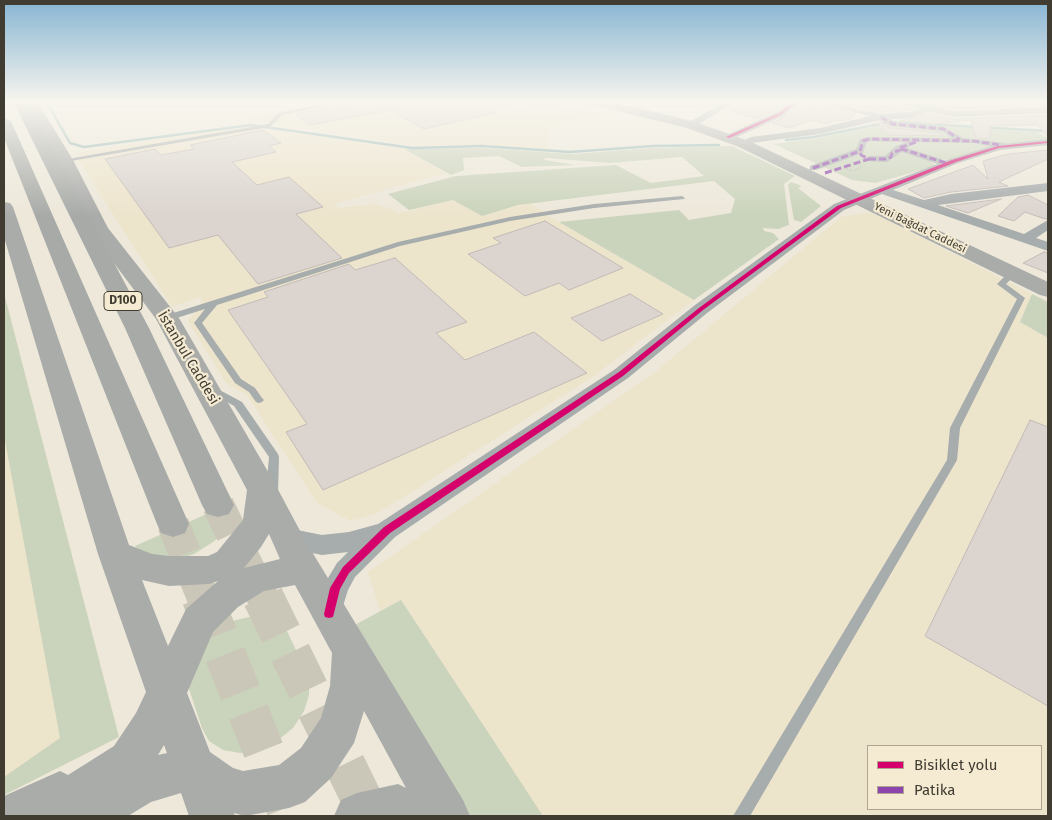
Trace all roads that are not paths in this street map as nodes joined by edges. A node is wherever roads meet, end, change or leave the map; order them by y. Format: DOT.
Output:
graph roads {
  1 [pos="12,139"];
  2 [pos="44,139"];
  3 [pos="47,139"];
  4 [pos="176,139"];
  5 [pos="742,139"];
  6 [pos="743,139"];
  7 [pos="867,139"];
  8 [pos="923,139"];
  9 [pos="933,139"];
  10 [pos="960,140"];
  11 [pos="1048,142"];
  12 [pos="1005,146"];
  13 [pos="902,149"];
  14 [pos="860,151"];
  15 [pos="56,158"];
  16 [pos="869,159"];
  17 [pos="947,164"];
  18 [pos="819,171"];
  19 [pos="1048,187"];
  20 [pos="870,194"];
  21 [pos="682,198"];
  22 [pos="923,204"];
  23 [pos="4,207"];
  24 [pos="1048,224"];
  25 [pos="1026,239"];
  26 [pos="1048,247"];
  27 [pos="1013,273"];
  28 [pos="1048,281"];
  29 [pos="1048,290"];
  30 [pos="214,303"];
  31 [pos="167,318"];
  32 [pos="259,400"];
  33 [pos="267,498"];
  34 [pos="218,505"];
  35 [pos="174,524"];
  36 [pos="387,530"];
  37 [pos="287,538"];
  38 [pos="338,543"];
  39 [pos="115,554"];
  40 [pos="305,570"];
  41 [pos="329,614"];
  42 [pos="352,653"];
  43 [pos="167,694"];
  44 [pos="128,760"];
  45 [pos="195,768"];
  46 [pos="12,816"];
  47 [pos="44,816"];
  48 [pos="84,816"];
  49 [pos="212,816"];
  50 [pos="357,816"];
  51 [pos="419,816"];
  52 [pos="447,816"];
  53 [pos="741,816"];
  1 -- 35 [label="highway, D100 / D100"];
  2 -- 15 [label="highway, D100 / D100"];
  3 -- 15 [label="main road, İstanbul Caddesi"];
  4 -- 15 [label="lane"];
  5 -- 20 [label="main road, Yeni Bağdat Caddesi"];
  6 -- 18 [label="main road, Yeni Bağdat Caddesi"];
  7 -- 14 [label="street"];
  8 -- 13 [label="street"];
  9 -- 10 [label="street"];
  10 -- 12 [label="street"];
  11 -- 12 [label="street"];
  12 -- 17 [label="street"];
  13 -- 16 [label="street"];
  13 -- 17 [label="street"];
  14 -- 16 [label="street"];
  14 -- 18 [label="street"];
  15 -- 31 [label="main road, İstanbul Caddesi"];
  15 -- 34 [label="highway, D100 / D100"];
  16 -- 18 [label="street"];
  17 -- 20 [label="street"];
  18 -- 20 [label="main road, Yeni Bağdat Caddesi"];
  19 -- 22 [label="street"];
  20 -- 22 [label="street"];
  20 -- 27 [label="main road, Yeni Bağdat Caddesi"];
  20 -- 28 [label="main road, Yeni Bağdat Caddesi"];
  20 -- 36 [label="street"];
  21 -- 30 [label="lane"];
  22 -- 25 [label="street"];
  23 -- 39 [label="main road"];
  24 -- 25 [label="street"];
  25 -- 26 [label="street"];
  27 -- 29 [label="main road, Yeni Bağdat Caddesi"];
  27 -- 53 [label="lane"];
  30 -- 31 [label="lane"];
  30 -- 32 [label="lane"];
  31 -- 33 [label="main road, İstanbul Caddesi"];
  33 -- 37 [label="main road, İstanbul Caddesi"];
  33 -- 39 [label="main road"];
  36 -- 38 [label="street"];
  36 -- 41 [label="street"];
  37 -- 38 [label="street"];
  37 -- 40 [label="main road, İstanbul Caddesi"];
  38 -- 40 [label="street"];
  39 -- 43 [label="main road"];
  40 -- 41 [label="main road, İstanbul Caddesi"];
  40 -- 43 [label="main road"];
  41 -- 42 [label="main road, İstanbul Caddesi"];
  42 -- 45 [label="main road"];
  42 -- 52 [label="main road, İstanbul Caddesi"];
  43 -- 44 [label="main road"];
  43 -- 45 [label="main road"];
  44 -- 46 [label="main road"];
  44 -- 47 [label="main road"];
  45 -- 48 [label="main road"];
  45 -- 49 [label="main road"];
  50 -- 51 [label="main road"];
}
